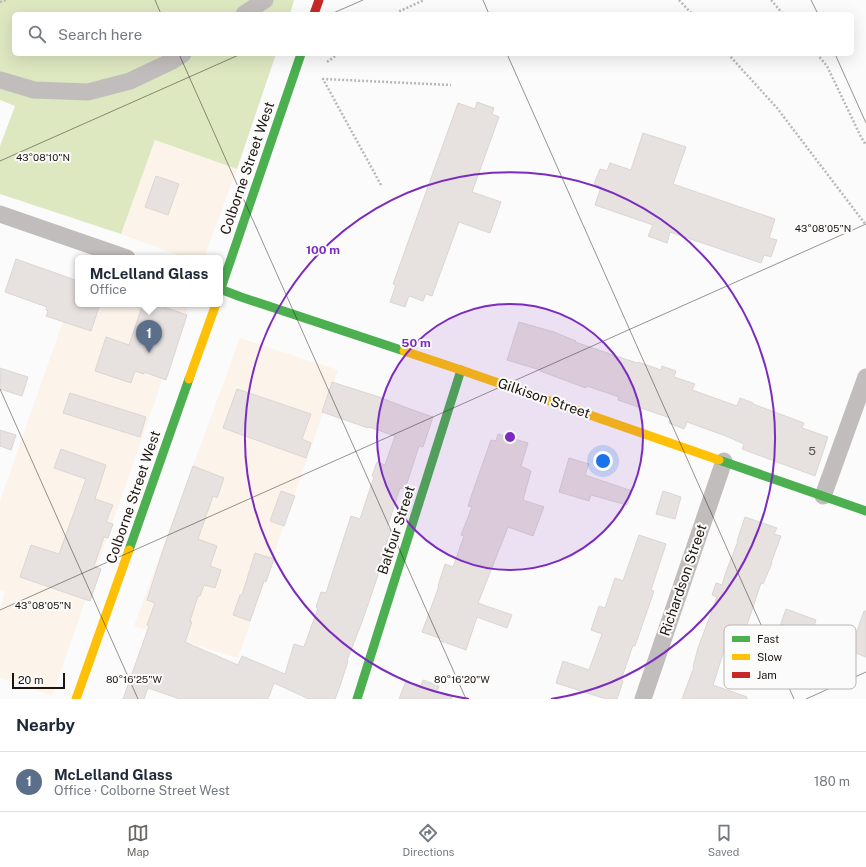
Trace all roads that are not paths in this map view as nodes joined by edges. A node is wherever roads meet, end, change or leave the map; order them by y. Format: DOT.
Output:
graph roads {
  1 [pos="265,0"];
  2 [pos="319,0"];
  3 [pos="247,12"];
  4 [pos="315,12"];
  5 [pos="180,56"];
  6 [pos="300,56"];
  7 [pos="0,80"];
  8 [pos="0,214"];
  9 [pos="118,255"];
  10 [pos="223,281"];
  11 [pos="223,291"];
  12 [pos="215,307"];
  13 [pos="461,370"];
  14 [pos="866,377"];
  15 [pos="724,461"];
  16 [pos="823,496"];
  17 [pos="866,511"];
  18 [pos="76,699"];
  19 [pos="357,699"];
  20 [pos="643,699"];
  1 -- 3 [label="street"];
  2 -- 4 [label="street"];
  5 -- 7 [label="street"];
  6 -- 10 [label="street, Colborne Street West"];
  8 -- 9 [label="street"];
  11 -- 13 [label="street, Gilkison Street"];
  12 -- 18 [label="street, Colborne Street West"];
  13 -- 15 [label="street, Gilkison Street"];
  13 -- 19 [label="street, Balfour Street"];
  14 -- 16 [label="street"];
  15 -- 16 [label="street, Gilkison Street"];
  15 -- 20 [label="street, Richardson Street"];
  16 -- 17 [label="street, Gilkison Street"];
}
